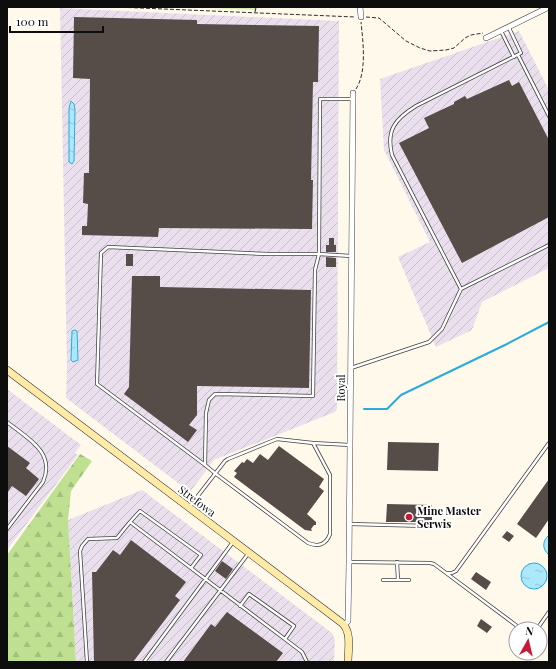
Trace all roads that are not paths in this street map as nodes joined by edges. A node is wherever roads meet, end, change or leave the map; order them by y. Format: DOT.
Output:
graph roads {
  1 [pos="360,7"];
  2 [pos="549,7"];
  3 [pos="361,17"];
  4 [pos="509,28"];
  5 [pos="498,33"];
  6 [pos="486,38"];
  7 [pos="518,55"];
  8 [pos="514,57"];
  9 [pos="353,96"];
  10 [pos="549,116"];
  11 [pos="549,245"];
  12 [pos="319,254"];
  13 [pos="352,256"];
  14 [pos="461,289"];
  15 [pos="351,368"];
  16 [pos="7,370"];
  17 [pos="7,422"];
  18 [pos="312,443"];
  19 [pos="549,443"];
  20 [pos="350,445"];
  21 [pos="205,465"];
  22 [pos="216,474"];
  23 [pos="189,508"];
  24 [pos="130,522"];
  25 [pos="349,524"];
  26 [pos="427,526"];
  27 [pos="7,529"];
  28 [pos="233,541"];
  29 [pos="248,553"];
  30 [pos="349,562"];
  31 [pos="397,562"];
  32 [pos="191,568"];
  33 [pos="446,573"];
  34 [pos="206,580"];
  35 [pos="383,580"];
  36 [pos="398,580"];
  37 [pos="409,580"];
  38 [pos="220,590"];
  39 [pos="240,606"];
  40 [pos="549,612"];
  41 [pos="510,621"];
  42 [pos="543,621"];
  43 [pos="344,626"];
  44 [pos="285,639"];
  45 [pos="87,662"];
  46 [pos="144,662"];
  47 [pos="166,662"];
  48 [pos="307,662"];
  49 [pos="348,662"];
  1 -- 3 [label="street"];
  2 -- 4 [label="street"];
  4 -- 5 [label="street"];
  4 -- 7 [label="lane"];
  5 -- 6 [label="street"];
  5 -- 8 [label="lane"];
  7 -- 8 [label="lane"];
  7 -- 10 [label="lane"];
  8 -- 14 [label="lane"];
  9 -- 12 [label="lane"];
  9 -- 13 [label="street"];
  11 -- 14 [label="lane"];
  12 -- 13 [label="lane"];
  12 -- 21 [label="lane"];
  12 -- 21 [label="lane"];
  13 -- 15 [label="street"];
  14 -- 15 [label="lane, Royal"];
  15 -- 20 [label="street, Royal"];
  16 -- 23 [label="street, Strefowa"];
  17 -- 27 [label="lane"];
  18 -- 20 [label="lane"];
  18 -- 22 [label="lane"];
  18 -- 22 [label="lane"];
  19 -- 33 [label="lane"];
  20 -- 25 [label="street, Royal"];
  21 -- 22 [label="lane"];
  22 -- 23 [label="lane"];
  23 -- 28 [label="street, Strefowa"];
  24 -- 32 [label="lane"];
  24 -- 32 [label="lane"];
  24 -- 45 [label="lane"];
  25 -- 26 [label="lane"];
  25 -- 30 [label="street, Royal"];
  28 -- 29 [label="street, Strefowa"];
  28 -- 34 [label="lane"];
  29 -- 38 [label="lane"];
  29 -- 43 [label="street, Strefowa"];
  30 -- 31 [label="lane"];
  30 -- 43 [label="street, Royal"];
  31 -- 33 [label="lane"];
  31 -- 36 [label="lane"];
  32 -- 34 [label="lane"];
  33 -- 41 [label="lane"];
  34 -- 38 [label="lane"];
  34 -- 46 [label="lane"];
  35 -- 36 [label="lane"];
  36 -- 37 [label="lane"];
  38 -- 39 [label="lane"];
  38 -- 47 [label="lane"];
  39 -- 44 [label="lane"];
  39 -- 44 [label="lane"];
  40 -- 42 [label="lane"];
  43 -- 49 [label="street"];
  44 -- 48 [label="lane"];
}
